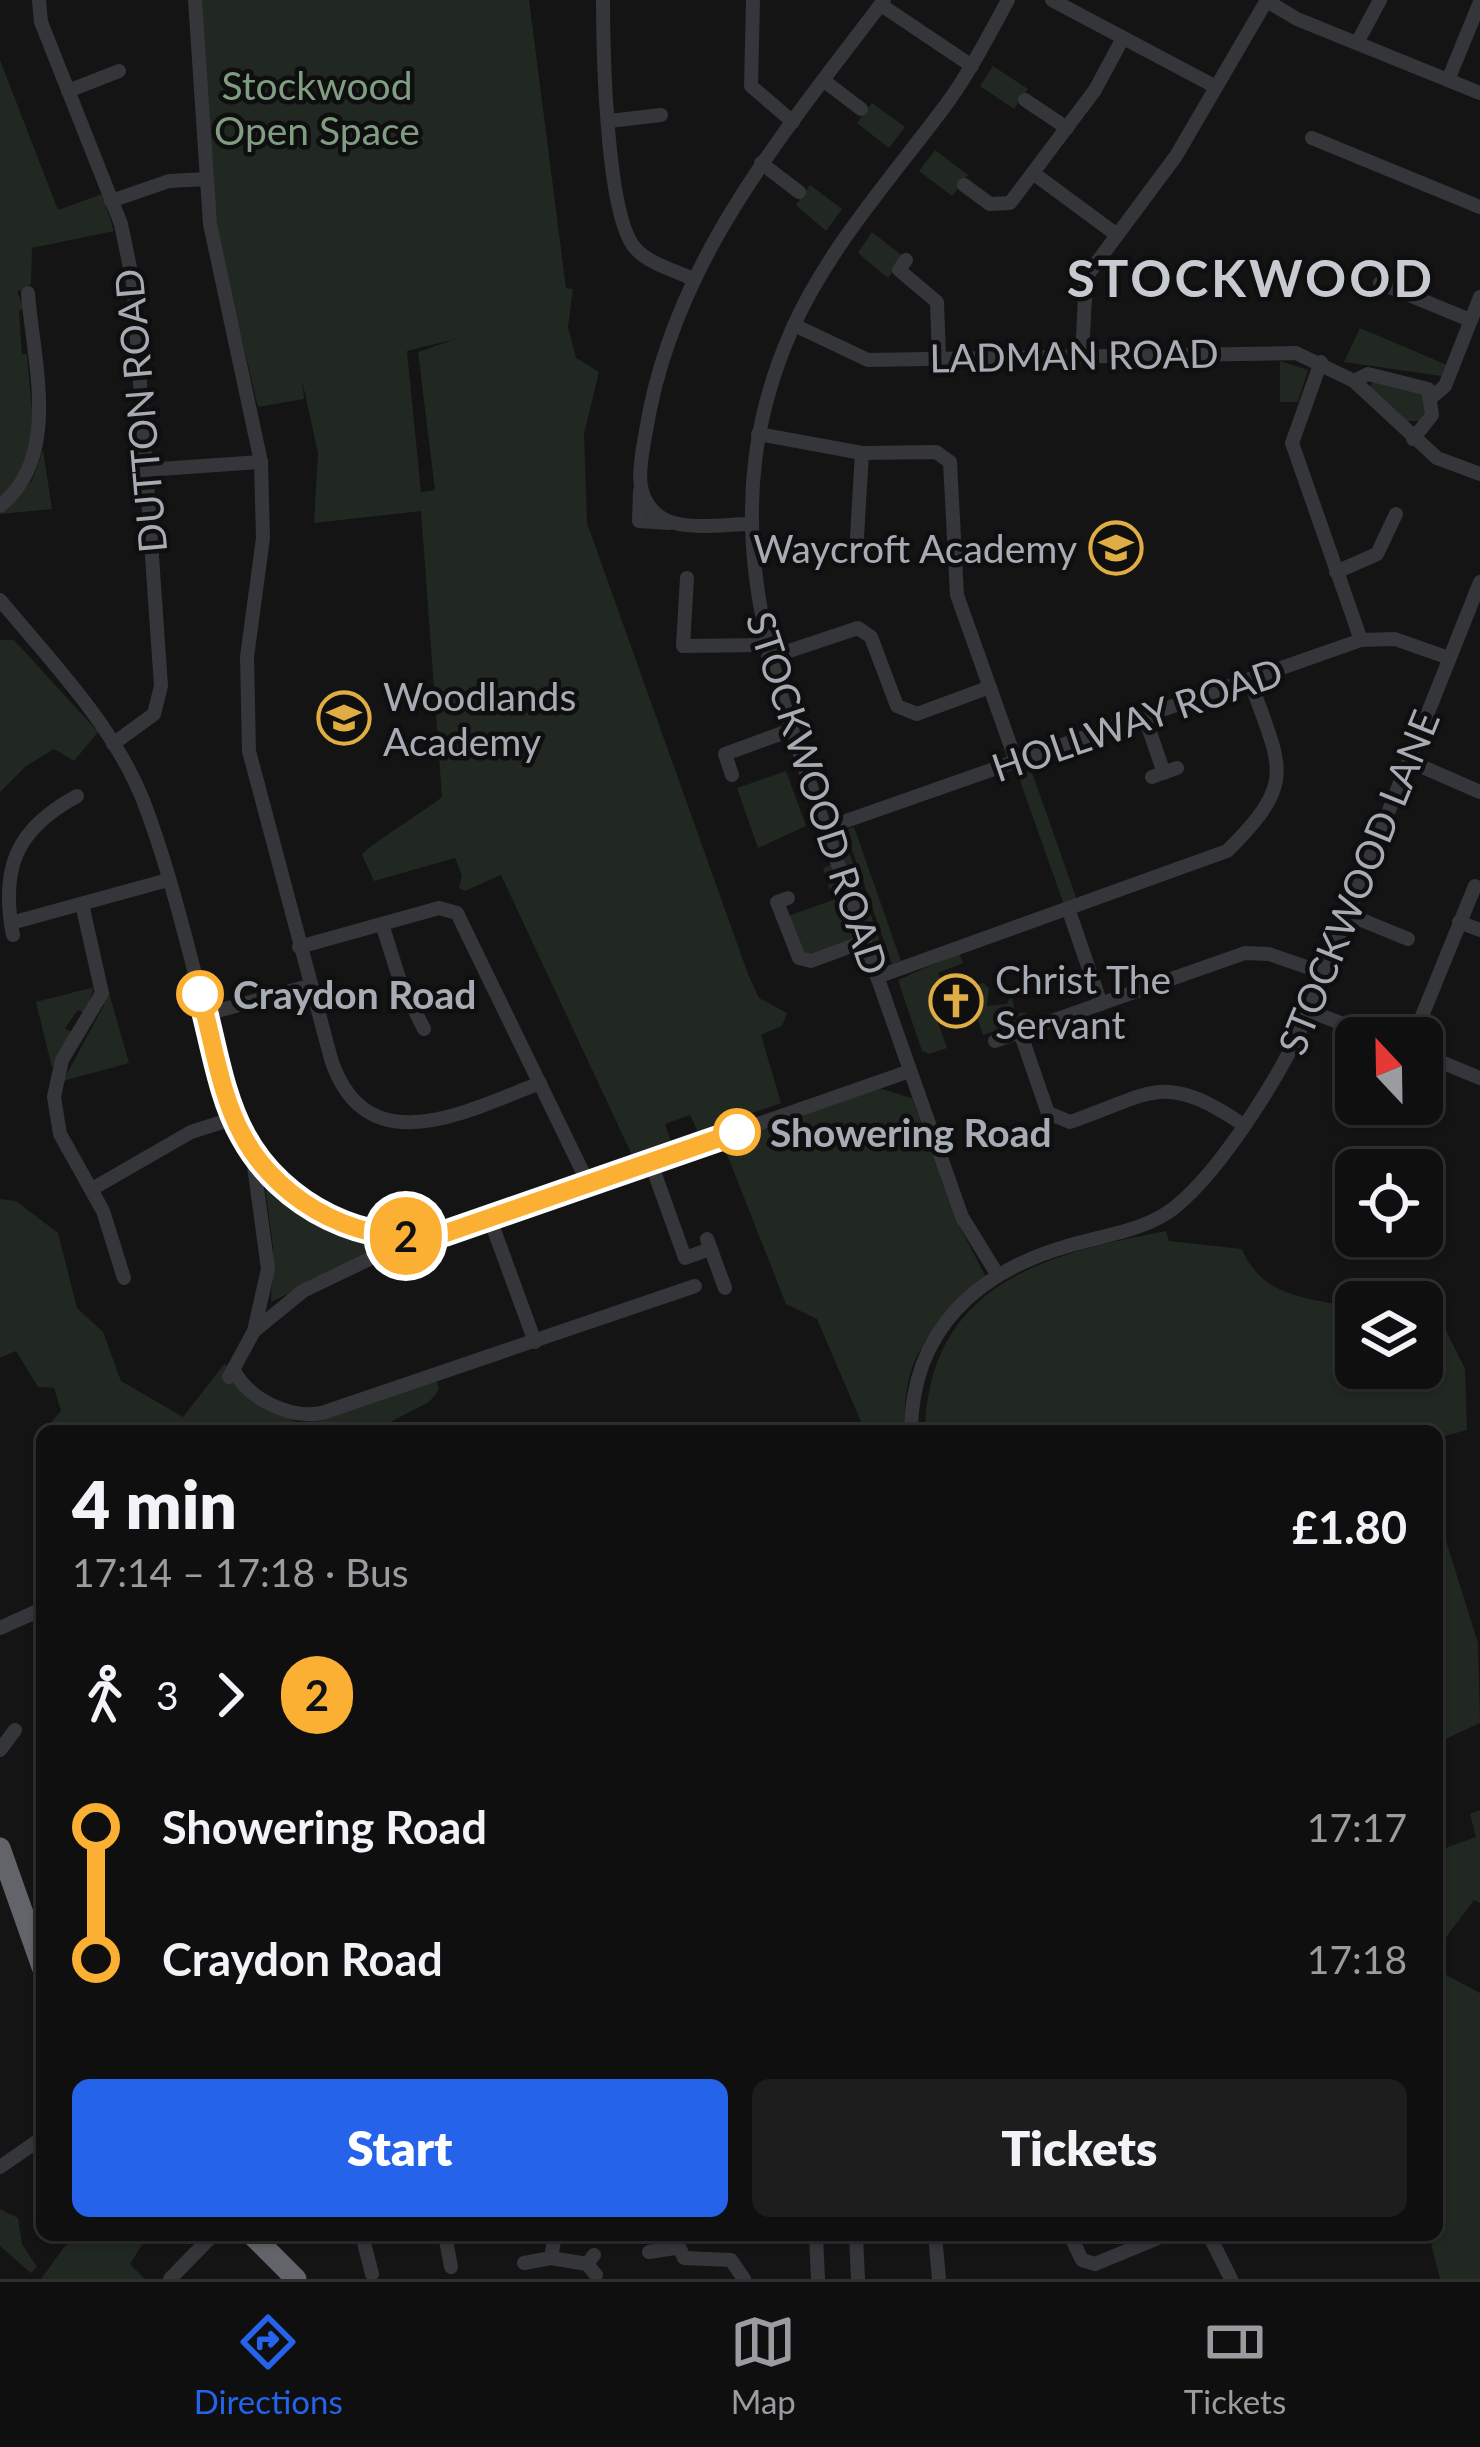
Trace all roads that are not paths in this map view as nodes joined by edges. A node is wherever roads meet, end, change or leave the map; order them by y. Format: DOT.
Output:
graph roads {
  1 [pos="38,0"];
  2 [pos="195,0"];
  3 [pos="603,0"];
  4 [pos="753,0"];
  5 [pos="1008,0"];
  6 [pos="1052,0"];
  7 [pos="1267,0"];
  8 [pos="1380,0"];
  9 [pos="882,2"];
  10 [pos="1480,2"];
  11 [pos="1124,38"];
  12 [pos="1357,44"];
  13 [pos="972,66"];
  14 [pos="119,71"];
  15 [pos="823,80"];
  16 [pos="1448,80"];
  17 [pos="1216,87"];
  18 [pos="68,91"];
  19 [pos="1480,93"];
  20 [pos="1024,100"];
  21 [pos="861,109"];
  22 [pos="661,115"];
  23 [pos="610,121"];
  24 [pos="793,122"];
  25 [pos="1066,128"];
  26 [pos="1312,138"];
  27 [pos="761,163"];
  28 [pos="1033,172"];
  29 [pos="207,179"];
  30 [pos="962,187"];
  31 [pos="799,192"];
  32 [pos="111,201"];
  33 [pos="1480,207"];
  34 [pos="1117,235"];
  35 [pos="899,270"];
  36 [pos="692,279"];
  37 [pos="1380,283"];
  38 [pos="28,293"];
  39 [pos="1480,297"];
  40 [pos="1471,320"];
  41 [pos="794,325"];
  42 [pos="1082,356"];
  43 [pos="939,358"];
  44 [pos="1321,362"];
  45 [pos="1354,381"];
  46 [pos="1432,397"];
  47 [pos="758,434"];
  48 [pos="1412,439"];
  49 [pos="862,453"];
  50 [pos="261,462"];
  51 [pos="145,470"];
  52 [pos="1480,474"];
  53 [pos="0,506"];
  54 [pos="1389,519"];
  55 [pos="750,524"];
  56 [pos="858,537"];
  57 [pos="1336,572"];
  58 [pos="687,578"];
  59 [pos="1480,582"];
  60 [pos="0,601"];
  61 [pos="1361,640"];
  62 [pos="766,651"];
  63 [pos="1448,658"];
  64 [pos="1250,680"];
  65 [pos="990,687"];
  66 [pos="1144,715"];
  67 [pos="791,730"];
  68 [pos="113,744"];
  69 [pos="1016,760"];
  70 [pos="1409,761"];
  71 [pos="1164,772"];
  72 [pos="732,775"];
  73 [pos="1480,792"];
  74 [pos="77,796"];
  75 [pos="826,828"];
  76 [pos="169,880"];
  77 [pos="1475,886"];
  78 [pos="788,898"];
  79 [pos="82,904"];
  80 [pos="1069,911"];
  81 [pos="1348,914"];
  82 [pos="1460,922"];
  83 [pos="382,924"];
  84 [pos="1480,929"];
  85 [pos="1408,939"];
  86 [pos="865,941"];
  87 [pos="298,947"];
  88 [pos="1324,973"];
  89 [pos="878,977"];
  90 [pos="309,986"];
  91 [pos="1101,1004"];
  92 [pos="1309,1011"];
  93 [pos="206,1014"];
  94 [pos="1422,1017"];
  95 [pos="1335,1021"];
  96 [pos="424,1029"];
  97 [pos="1020,1032"];
  98 [pos="994,1041"];
  99 [pos="1443,1063"];
  100 [pos="910,1071"];
  101 [pos="1480,1078"];
  102 [pos="540,1083"];
  103 [pos="235,1118"];
  104 [pos="1242,1124"];
  105 [pos="252,1151"];
  106 [pos="651,1162"];
  107 [pos="589,1185"];
  108 [pos="92,1189"];
  109 [pos="490,1219"];
  110 [pos="415,1237"];
  111 [pos="997,1274"];
  112 [pos="124,1278"];
  113 [pos="695,1286"];
  114 [pos="725,1288"];
  115 [pos="254,1331"];
  116 [pos="535,1342"];
  117 [pos="912,1425"];
  118 [pos="36,1612"];
  119 [pos="0,1628"];
  120 [pos="15,1730"];
  121 [pos="0,1750"];
  122 [pos="0,1848"];
  123 [pos="8,1889"];
  124 [pos="36,1947"];
  125 [pos="36,2142"];
  126 [pos="0,2167"];
  127 [pos="207,2241"];
  128 [pos="258,2241"];
  129 [pos="364,2241"];
  130 [pos="446,2241"];
  131 [pos="554,2241"];
  132 [pos="675,2241"];
  133 [pos="816,2241"];
  134 [pos="856,2241"];
  135 [pos="936,2241"];
  136 [pos="1074,2241"];
  137 [pos="1146,2241"];
  138 [pos="1212,2241"];
  139 [pos="650,2252"];
  140 [pos="551,2258"];
  141 [pos="524,2263"];
  142 [pos="592,2265"];
  143 [pos="451,2267"];
  144 [pos="375,2270"];
  145 [pos="170,2279"];
  146 [pos="296,2279"];
  147 [pos="744,2279"];
  148 [pos="818,2279"];
  149 [pos="858,2279"];
  150 [pos="939,2279"];
  151 [pos="1231,2279"];
  1 -- 18 [label="street, DUTTON ROAD"];
  2 -- 29 [label="street"];
  3 -- 23 [label="street"];
  4 -- 24 [label="street"];
  5 -- 13 [label="street, STOCKWOOD ROAD"];
  6 -- 11 [label="street"];
  7 -- 12 [label="street"];
  7 -- 17 [label="street"];
  8 -- 12 [label="street"];
  9 -- 13 [label="street"];
  9 -- 15 [label="street"];
  10 -- 16 [label="street"];
  11 -- 17 [label="street"];
  11 -- 25 [label="street"];
  12 -- 16 [label="street"];
  13 -- 41 [label="street, STOCKWOOD ROAD"];
  14 -- 18 [label="street"];
  15 -- 21 [label="street"];
  15 -- 24 [label="street"];
  16 -- 19 [label="street"];
  17 -- 34 [label="street"];
  18 -- 32 [label="street, DUTTON ROAD"];
  20 -- 25 [label="street"];
  22 -- 23 [label="street"];
  23 -- 36 [label="street"];
  24 -- 27 [label="street"];
  25 -- 28 [label="street"];
  26 -- 33 [label="street"];
  27 -- 31 [label="street"];
  27 -- 36 [label="street"];
  28 -- 30 [label="street"];
  28 -- 34 [label="street"];
  29 -- 32 [label="street"];
  29 -- 50 [label="street"];
  32 -- 51 [label="street, DUTTON ROAD"];
  34 -- 42 [label="street"];
  35 -- 43 [label="street"];
  36 -- 55 [label="street"];
  37 -- 40 [label="street"];
  38 -- 53 [label="street"];
  39 -- 40 [label="street"];
  40 -- 46 [label="street"];
  41 -- 43 [label="street, LADMAN ROAD"];
  41 -- 47 [label="street, STOCKWOOD ROAD"];
  42 -- 43 [label="street, LADMAN ROAD"];
  42 -- 44 [label="street, LADMAN ROAD"];
  44 -- 45 [label="street, LADMAN ROAD"];
  44 -- 57 [label="street"];
  45 -- 46 [label="street, LADMAN ROAD"];
  45 -- 48 [label="street, LADMAN ROAD"];
  46 -- 48 [label="street"];
  47 -- 49 [label="street"];
  47 -- 55 [label="street, STOCKWOOD ROAD"];
  48 -- 52 [label="street, LADMAN ROAD"];
  49 -- 56 [label="street"];
  49 -- 65 [label="street"];
  50 -- 51 [label="street"];
  50 -- 87 [label="street"];
  51 -- 68 [label="street, DUTTON ROAD"];
  54 -- 57 [label="street"];
  55 -- 62 [label="street, STOCKWOOD ROAD"];
  57 -- 61 [label="street"];
  58 -- 62 [label="street"];
  59 -- 63 [label="street, STOCKWOOD LANE"];
  60 -- 68 [label="street"];
  61 -- 63 [label="street, HOLLWAY ROAD"];
  61 -- 64 [label="street, HOLLWAY ROAD"];
  62 -- 65 [label="street"];
  62 -- 67 [label="street, STOCKWOOD ROAD"];
  63 -- 70 [label="street, STOCKWOOD LANE"];
  64 -- 66 [label="street, HOLLWAY ROAD"];
  64 -- 80 [label="street"];
  65 -- 69 [label="street"];
  66 -- 69 [label="street, HOLLWAY ROAD"];
  66 -- 71 [label="street"];
  67 -- 72 [label="street"];
  67 -- 75 [label="street, STOCKWOOD ROAD"];
  68 -- 76 [label="street"];
  69 -- 75 [label="street, HOLLWAY ROAD"];
  70 -- 73 [label="street"];
  70 -- 81 [label="street, STOCKWOOD LANE"];
  74 -- 79 [label="street"];
  75 -- 86 [label="street, STOCKWOOD ROAD"];
  76 -- 79 [label="street"];
  76 -- 93 [label="street"];
  77 -- 82 [label="street"];
  78 -- 86 [label="street"];
  79 -- 108 [label="street"];
  80 -- 89 [label="street"];
  80 -- 91 [label="street"];
  81 -- 85 [label="street"];
  81 -- 88 [label="street, STOCKWOOD LANE"];
  82 -- 84 [label="street"];
  82 -- 94 [label="street"];
  83 -- 87 [label="street"];
  83 -- 96 [label="street"];
  83 -- 102 [label="street"];
  86 -- 89 [label="street, STOCKWOOD ROAD"];
  87 -- 90 [label="street"];
  88 -- 91 [label="street"];
  88 -- 92 [label="street, STOCKWOOD LANE"];
  89 -- 100 [label="street, STOCKWOOD ROAD"];
  90 -- 93 [label="street"];
  90 -- 102 [label="street"];
  91 -- 97 [label="street"];
  92 -- 95 [label="street"];
  92 -- 104 [label="street, STOCKWOOD LANE"];
  93 -- 103 [label="street"];
  97 -- 98 [label="street"];
  97 -- 104 [label="street"];
  99 -- 101 [label="street"];
  100 -- 106 [label="street"];
  100 -- 111 [label="street, STOCKWOOD ROAD"];
  102 -- 107 [label="street"];
  103 -- 105 [label="street"];
  103 -- 108 [label="street"];
  104 -- 111 [label="street, STOCKWOOD LANE"];
  105 -- 110 [label="street"];
  105 -- 115 [label="street"];
  106 -- 107 [label="street"];
  106 -- 114 [label="street"];
  107 -- 109 [label="street"];
  108 -- 112 [label="street"];
  109 -- 110 [label="street"];
  109 -- 116 [label="street"];
  110 -- 115 [label="street"];
  111 -- 117 [label="street, STOCKWOOD LANE"];
  113 -- 116 [label="street"];
  115 -- 116 [label="street"];
  118 -- 119 [label="street"];
  120 -- 121 [label="street"];
  122 -- 123 [label="highway"];
  123 -- 124 [label="highway"];
  125 -- 126 [label="street"];
  127 -- 145 [label="street"];
  128 -- 146 [label="highway"];
  129 -- 144 [label="street"];
  130 -- 143 [label="street"];
  131 -- 140 [label="street"];
  132 -- 139 [label="street"];
  132 -- 147 [label="street"];
  133 -- 148 [label="street"];
  134 -- 149 [label="street"];
  135 -- 150 [label="street"];
  136 -- 137 [label="street"];
  138 -- 151 [label="street"];
  140 -- 141 [label="street"];
  140 -- 142 [label="street"];
}
